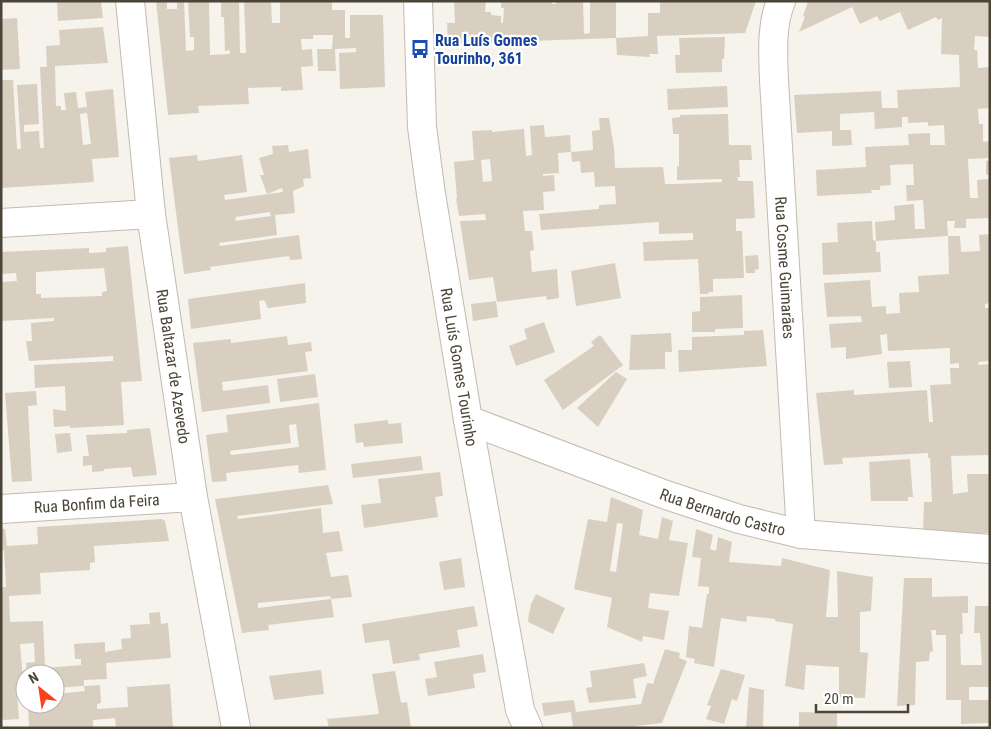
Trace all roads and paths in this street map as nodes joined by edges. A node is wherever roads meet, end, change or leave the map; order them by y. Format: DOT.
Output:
graph roads {
  1 [pos="130,1"];
  2 [pos="418,1"];
  3 [pos="781,1"];
  4 [pos="151,214"];
  5 [pos="1,223"];
  6 [pos="468,420"];
  7 [pos="194,497"];
  8 [pos="1,509"];
  9 [pos="801,534"];
  10 [pos="990,548"];
  11 [pos="236,728"];
  12 [pos="528,728"];
  1 -- 4 [label="street, Rua Baltazar de Azevedo"];
  2 -- 6 [label="street, Rua Luís Gomes Tourinho"];
  3 -- 9 [label="street, Rua Cosme Guimarães"];
  4 -- 5 [label="street"];
  4 -- 7 [label="street, Rua Baltazar de Azevedo"];
  6 -- 9 [label="street, Rua Bernardo Castro"];
  6 -- 12 [label="street, Rua Luís Gomes Tourinho"];
  7 -- 8 [label="street, Rua Bonfim da Feira"];
  7 -- 11 [label="street, Rua Baltazar de Azevedo"];
  9 -- 10 [label="street, Rua Bernardo Castro"];
}
